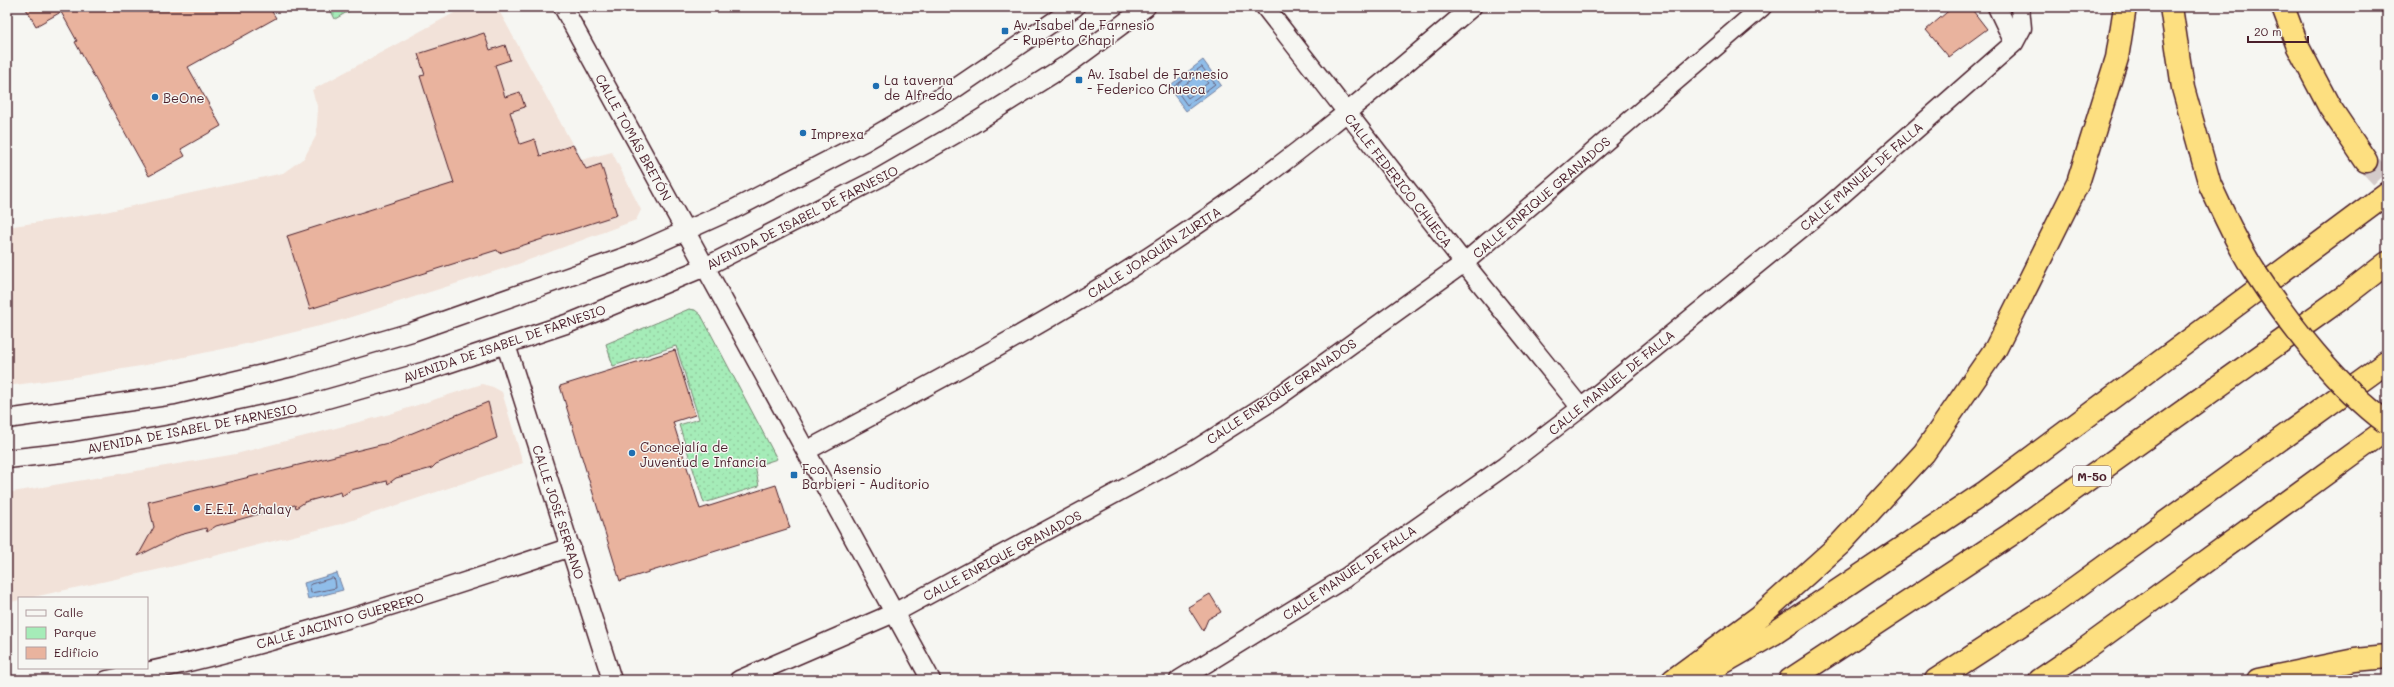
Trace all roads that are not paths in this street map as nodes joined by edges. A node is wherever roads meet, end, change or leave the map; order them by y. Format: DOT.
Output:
graph roads {
  1 [pos="563,7"];
  2 [pos="1075,7"];
  3 [pos="1146,7"];
  4 [pos="1265,7"];
  5 [pos="1472,7"];
  6 [pos="1762,7"];
  7 [pos="1997,7"];
  8 [pos="2020,7"];
  9 [pos="2125,7"];
  10 [pos="2171,7"];
  11 [pos="2283,7"];
  12 [pos="2014,43"];
  13 [pos="1348,113"];
  14 [pos="2366,161"];
  15 [pos="2387,194"];
  16 [pos="685,230"];
  17 [pos="2387,263"];
  18 [pos="1464,264"];
  19 [pos="705,267"];
  20 [pos="506,345"];
  21 [pos="2387,362"];
  22 [pos="1581,408"];
  23 [pos="7,418"];
  24 [pos="2387,423"];
  25 [pos="2387,429"];
  26 [pos="806,451"];
  27 [pos="7,459"];
  28 [pos="571,547"];
  29 [pos="894,613"];
  30 [pos="2387,657"];
  31 [pos="107,680"];
  32 [pos="612,680"];
  33 [pos="739,680"];
  34 [pos="931,680"];
  35 [pos="1179,680"];
  36 [pos="1672,680"];
  37 [pos="1693,680"];
  38 [pos="1790,680"];
  39 [pos="1936,680"];
  40 [pos="2040,680"];
  41 [pos="2258,680"];
  1 -- 16 [label="street, CALLE TOMÁS BRETÓN"];
  2 -- 16 [label="street"];
  3 -- 19 [label="street, AVENIDA DE ISABEL DE FARNESIO"];
  4 -- 13 [label="street, CALLE FEDERICO CHUECA"];
  5 -- 13 [label="street, CALLE JOAQUÍN ZURITA"];
  6 -- 18 [label="street, CALLE ENRIQUE GRANADOS"];
  7 -- 12 [label="street"];
  8 -- 12 [label="street"];
  9 -- 36 [label="highway"];
  10 -- 24 [label="highway, bridge"];
  11 -- 14 [label="highway"];
  12 -- 22 [label="street, CALLE MANUEL DE FALLA"];
  13 -- 18 [label="street, CALLE FEDERICO CHUECA"];
  13 -- 26 [label="street, CALLE JOAQUÍN ZURITA"];
  15 -- 37 [label="highway"];
  16 -- 19 [label="street, CALLE TOMÁS BRETÓN"];
  16 -- 23 [label="street"];
  17 -- 38 [label="highway, M-50"];
  18 -- 22 [label="street, CALLE FEDERICO CHUECA"];
  18 -- 29 [label="street, CALLE ENRIQUE GRANADOS"];
  19 -- 20 [label="street, AVENIDA DE ISABEL DE FARNESIO"];
  19 -- 26 [label="street, CALLE TOMÁS BRETÓN"];
  20 -- 27 [label="street, AVENIDA DE ISABEL DE FARNESIO"];
  20 -- 28 [label="street, CALLE JOSÉ SERRANO"];
  21 -- 39 [label="highway"];
  22 -- 35 [label="street, CALLE MANUEL DE FALLA"];
  25 -- 40 [label="highway"];
  26 -- 29 [label="street, CALLE TOMÁS BRETÓN"];
  28 -- 31 [label="street, CALLE JACINTO GUERRERO"];
  28 -- 32 [label="street, CALLE JOSÉ SERRANO"];
  29 -- 33 [label="street, CALLE ENRIQUE GRANADOS"];
  29 -- 34 [label="street, CALLE TOMÁS BRETÓN"];
  30 -- 41 [label="highway"];
}
